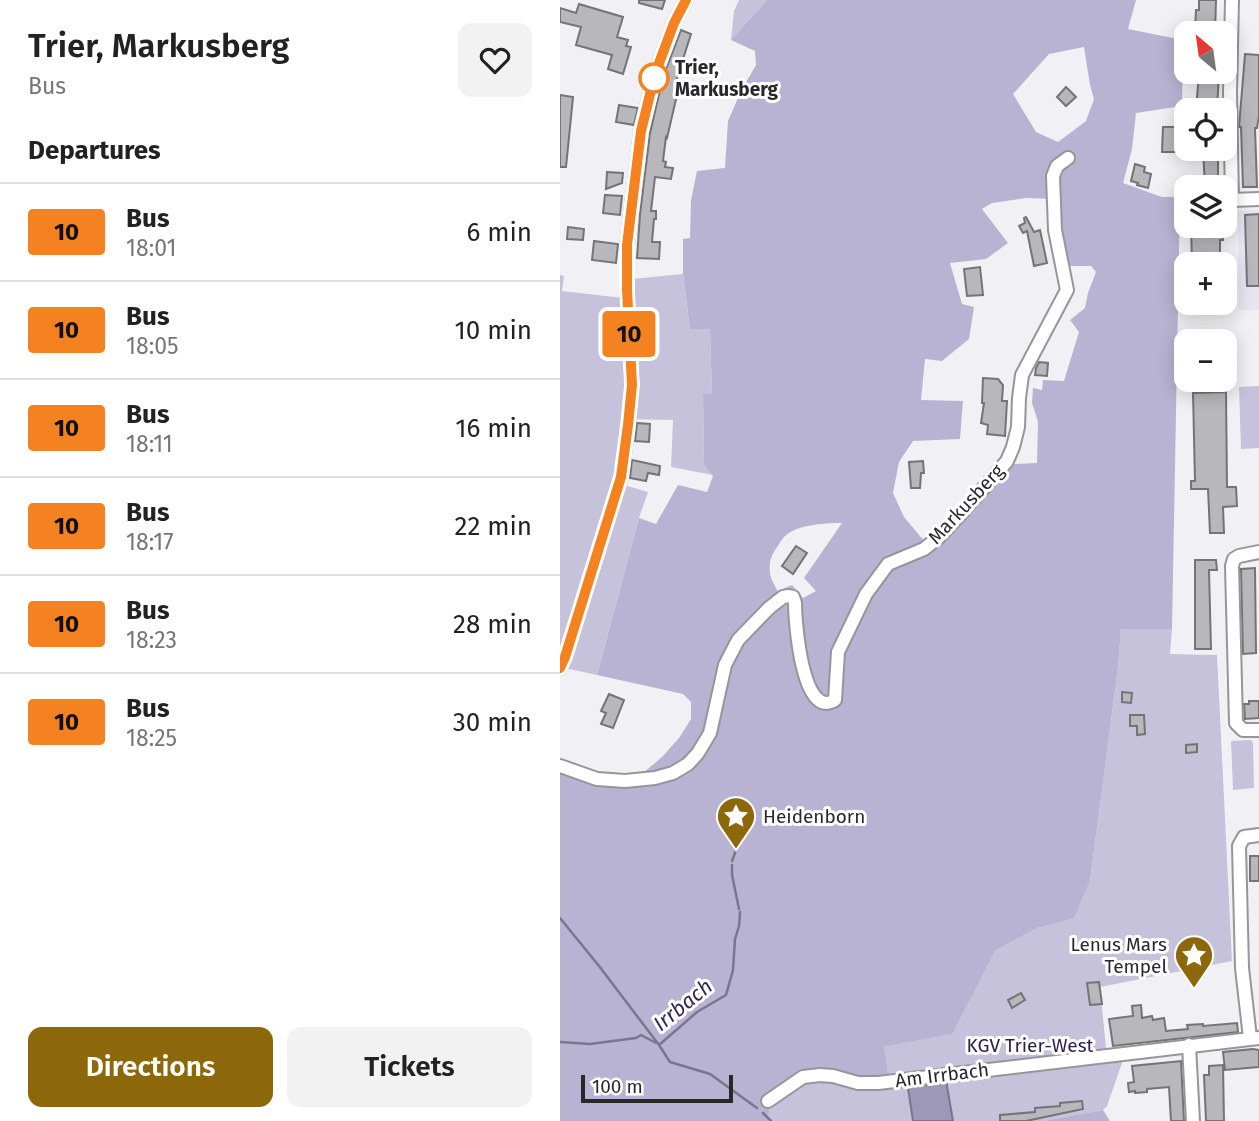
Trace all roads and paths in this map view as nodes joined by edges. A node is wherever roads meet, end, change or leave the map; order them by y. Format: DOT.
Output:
graph roads {
  1 [pos="686,0"];
  2 [pos="1232,0"];
  3 [pos="1068,158"];
  4 [pos="1259,199"];
  5 [pos="1259,552"];
  6 [pos="560,668"];
  7 [pos="1259,730"];
  8 [pos="560,766"];
  9 [pos="1259,835"];
  10 [pos="1254,1038"];
  11 [pos="1188,1045"];
  12 [pos="768,1101"];
  13 [pos="1193,1121"];
  1 -- 6 [label="street"];
  2 -- 4 [label="street"];
  3 -- 8 [label="street, Markusberg"];
  5 -- 7 [label="street"];
  9 -- 10 [label="street"];
  10 -- 11 [label="street, Am Irrbach"];
  11 -- 12 [label="street, Am Irrbach"];
  11 -- 13 [label="street"];
}
